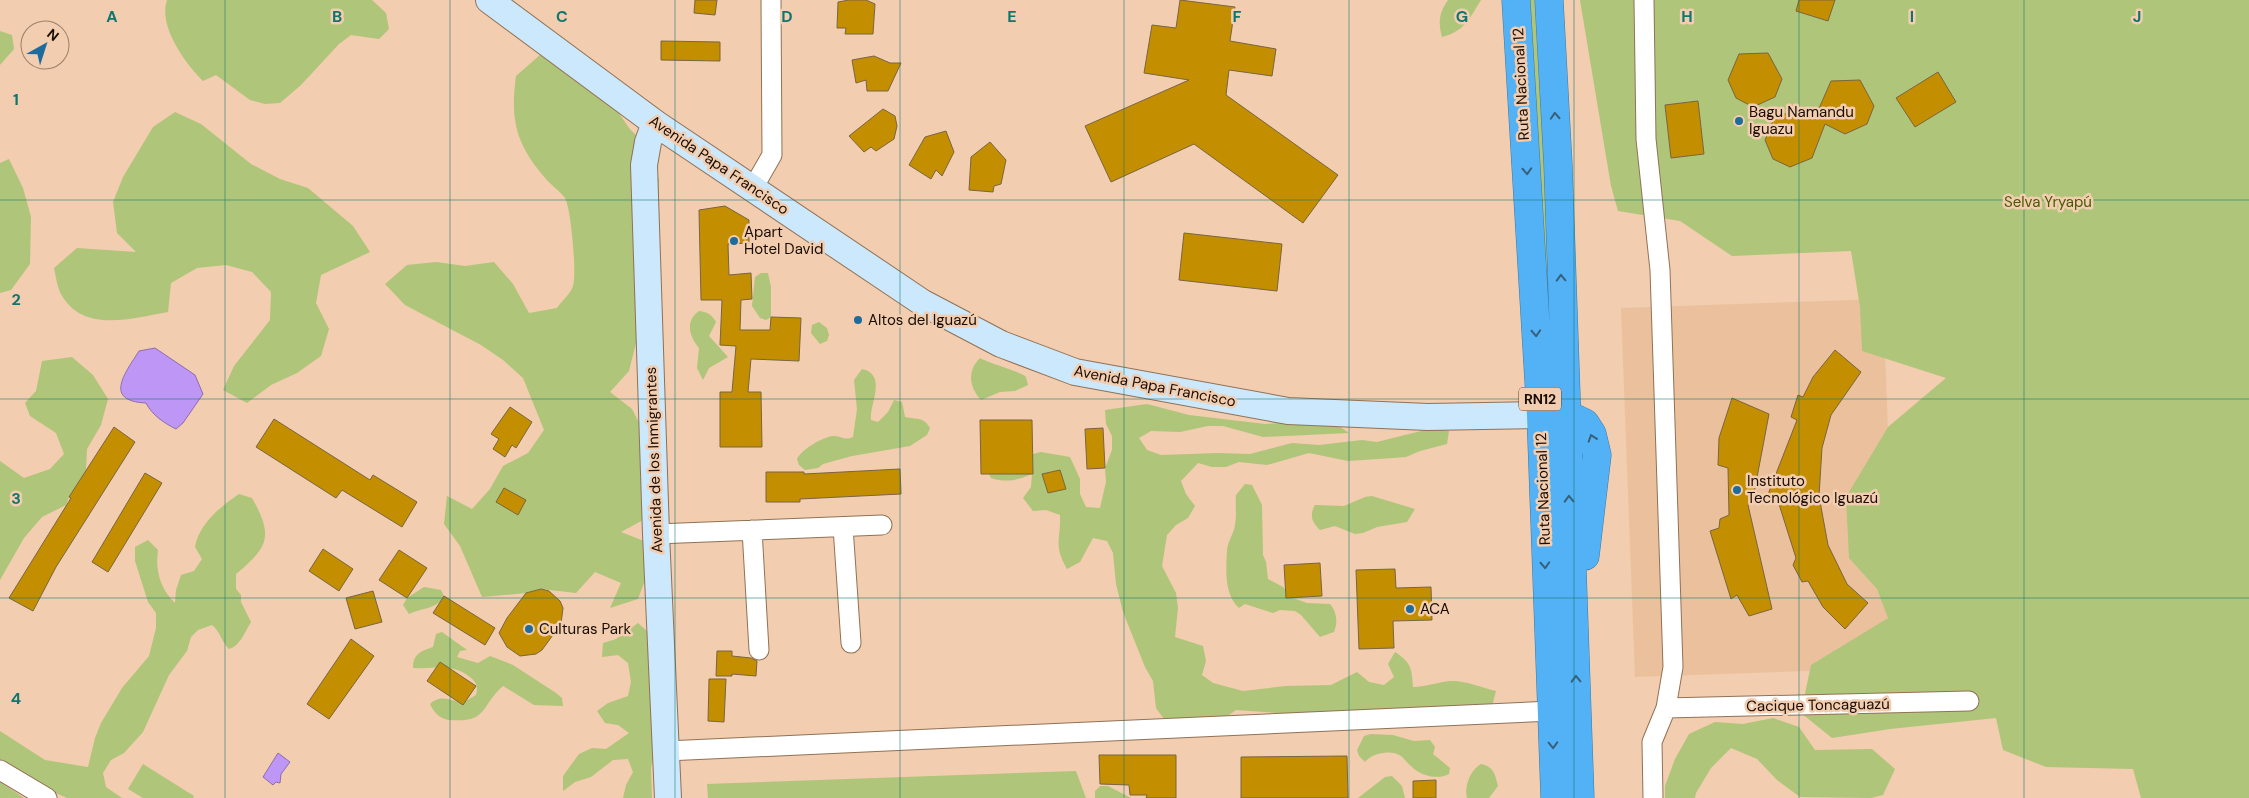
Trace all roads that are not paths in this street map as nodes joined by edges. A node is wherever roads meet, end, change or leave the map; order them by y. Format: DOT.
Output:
graph roads {
  1 [pos="488,0"];
  2 [pos="771,0"];
  3 [pos="1516,0"];
  4 [pos="1549,0"];
  5 [pos="1644,0"];
  6 [pos="655,123"];
  7 [pos="753,188"];
  8 [pos="1553,414"];
  9 [pos="882,525"];
  10 [pos="843,527"];
  11 [pos="752,530"];
  12 [pos="656,534"];
  13 [pos="851,643"];
  14 [pos="759,650"];
  15 [pos="1970,701"];
  16 [pos="1666,708"];
  17 [pos="1552,711"];
  18 [pos="666,752"];
  19 [pos="0,770"];
  20 [pos="46,798"];
  21 [pos="668,798"];
  22 [pos="1555,798"];
  23 [pos="1580,798"];
  24 [pos="1653,798"];
  1 -- 6 [label="main road, Avenida Papa Francisco"];
  2 -- 7 [label="street"];
  3 -- 8 [label="highway, Ruta Nacional 12 / RN12, one-way"];
  8 -- 4 [label="highway, Ruta Nacional 12 / RN12, one-way"];
  5 -- 16 [label="street"];
  6 -- 7 [label="main road, Avenida Papa Francisco"];
  6 -- 12 [label="main road, Avenida de los Inmigrantes"];
  7 -- 8 [label="main road, Avenida Papa Francisco"];
  8 -- 17 [label="highway, Ruta Nacional 12 / RN12, one-way"];
  23 -- 8 [label="highway, one-way"];
  9 -- 10 [label="street"];
  10 -- 11 [label="street"];
  10 -- 13 [label="street"];
  11 -- 12 [label="street"];
  11 -- 14 [label="street"];
  12 -- 18 [label="main road, Avenida de los Inmigrantes"];
  15 -- 16 [label="street, Cacique Toncaguazú"];
  16 -- 24 [label="street"];
  17 -- 18 [label="street"];
  17 -- 22 [label="highway, Ruta Nacional 12 / RN12, one-way"];
  18 -- 21 [label="main road, Avenida de los Inmigrantes"];
  19 -- 20 [label="street"];
}
